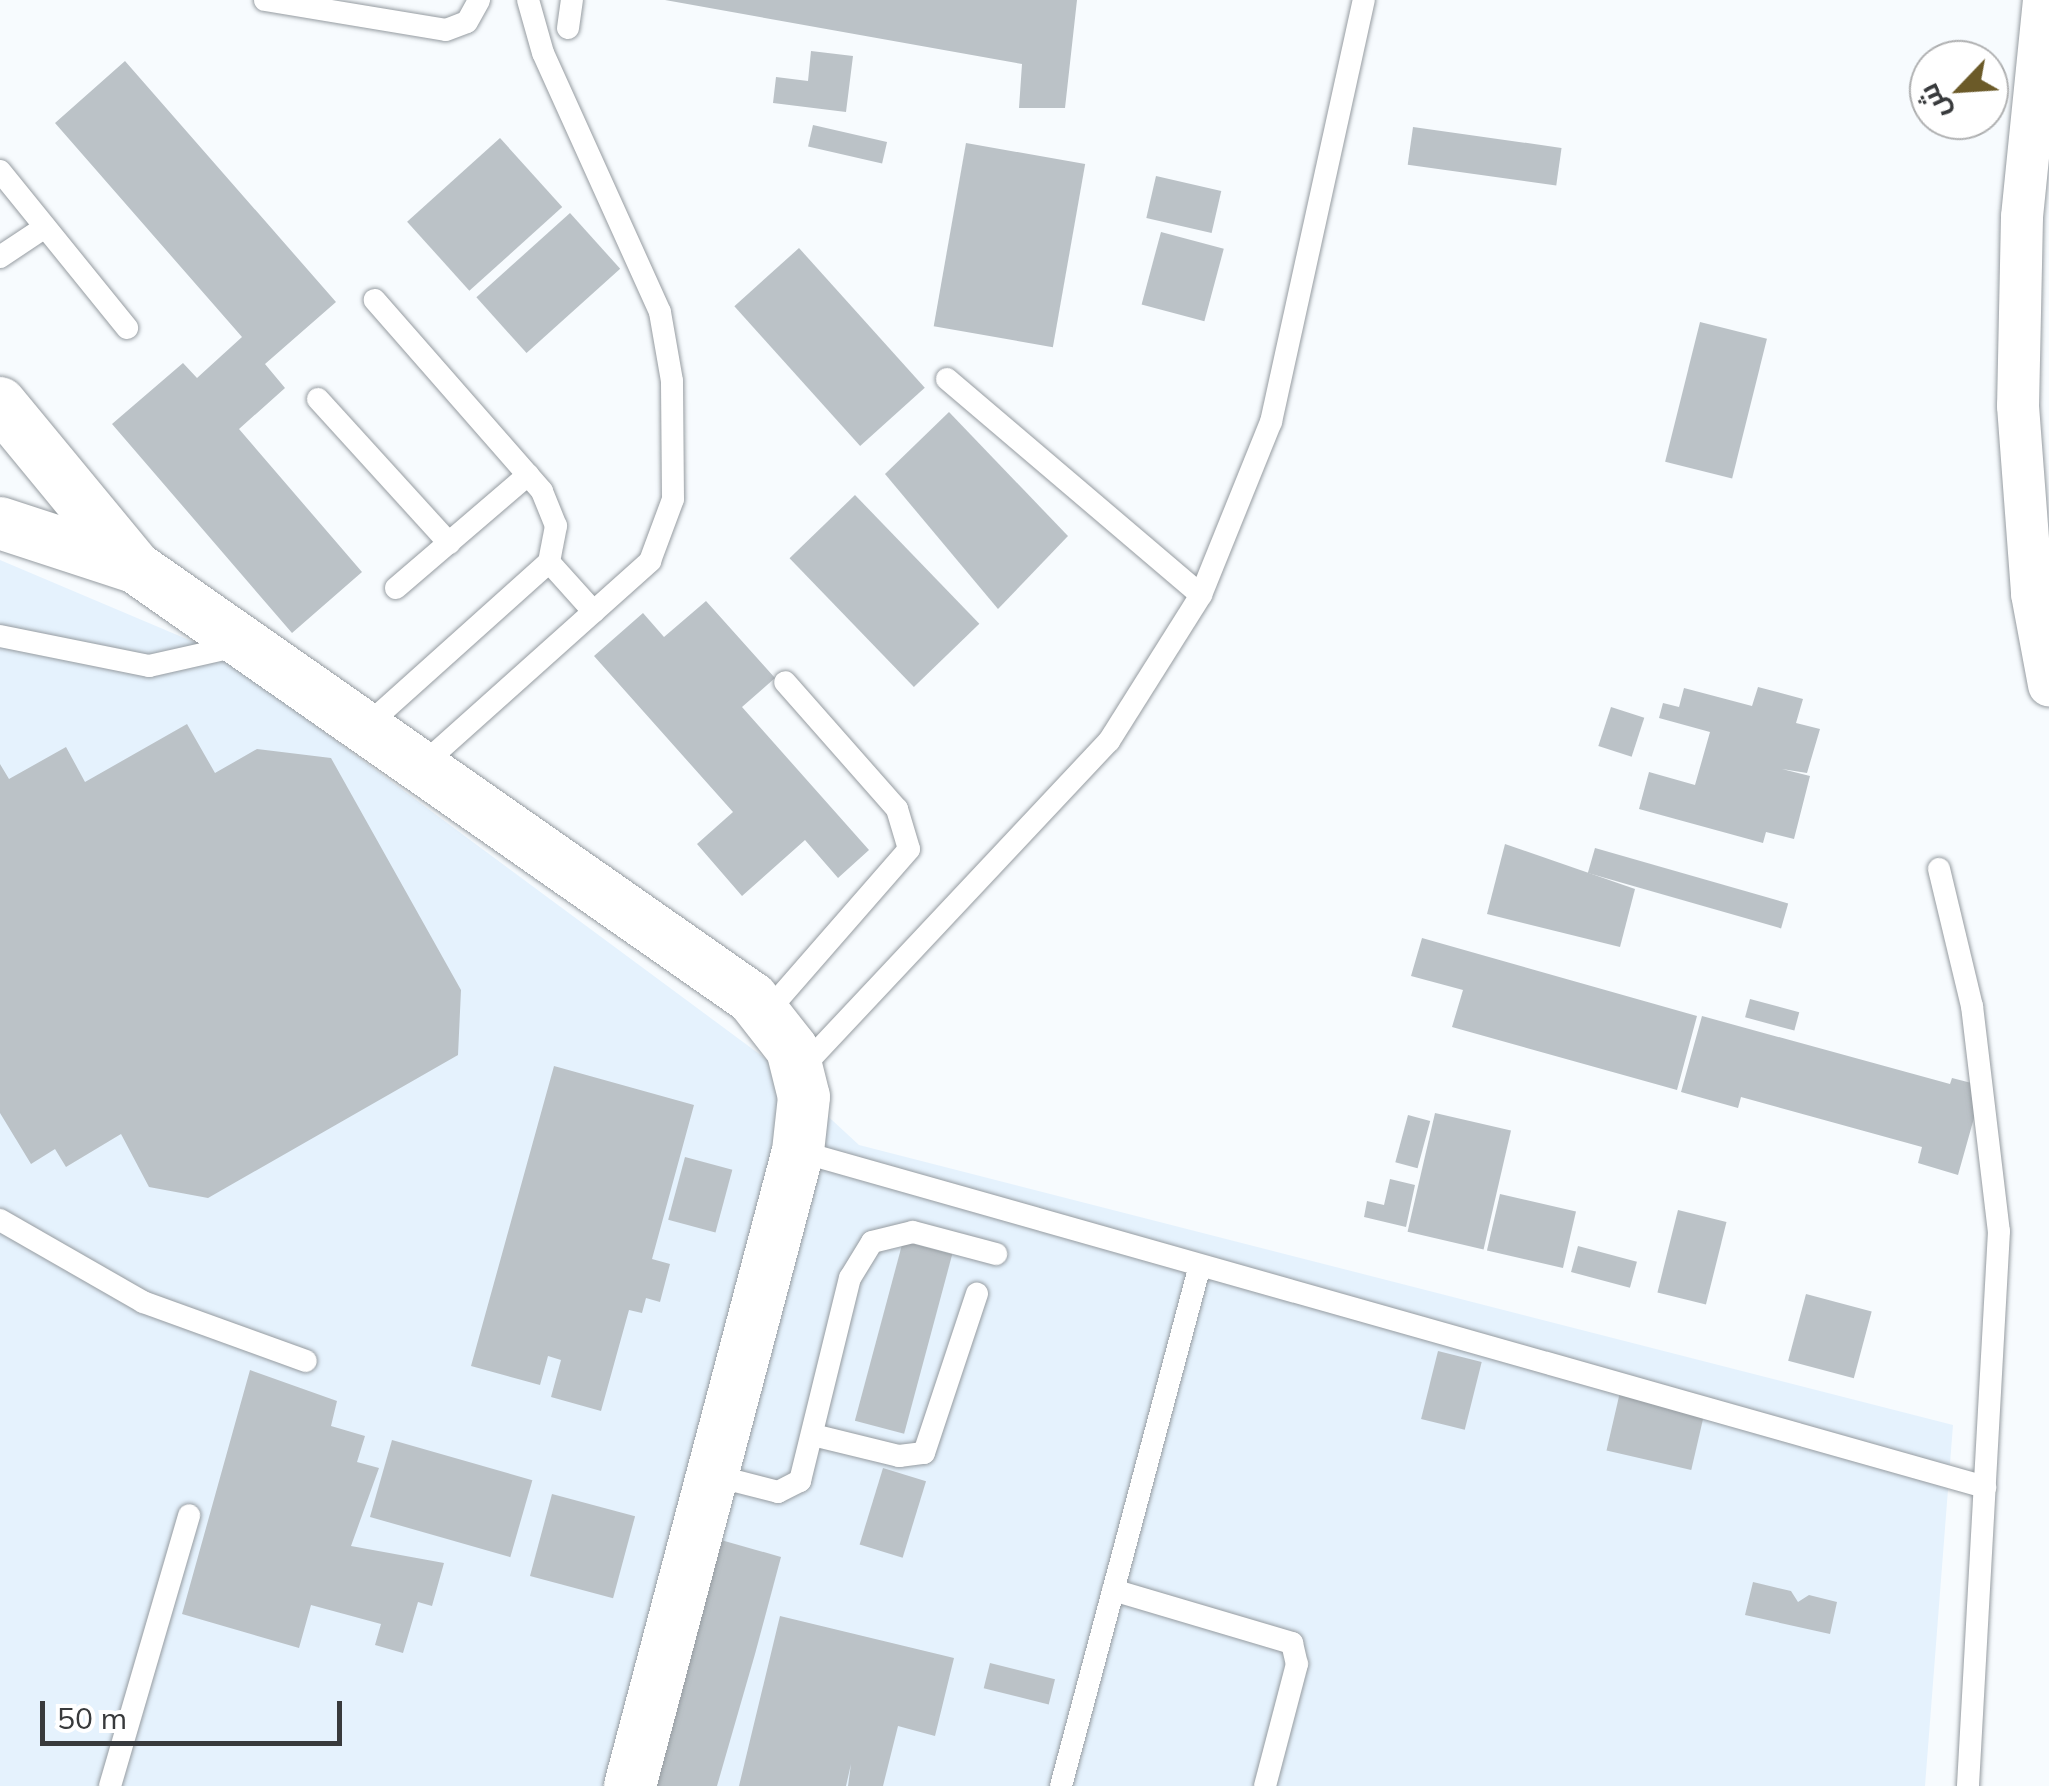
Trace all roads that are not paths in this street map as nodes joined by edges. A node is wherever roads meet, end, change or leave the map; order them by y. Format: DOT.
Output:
graph roads {
  1 [pos="265,0"];
  2 [pos="479,0"];
  3 [pos="528,0"];
  4 [pos="572,0"];
  5 [pos="1364,0"];
  6 [pos="2044,0"];
  7 [pos="568,28"];
  8 [pos="0,171"];
  9 [pos="45,227"];
  10 [pos="0,257"];
  11 [pos="375,300"];
  12 [pos="127,328"];
  13 [pos="947,378"];
  14 [pos="318,399"];
  15 [pos="0,403"];
  16 [pos="528,475"];
  17 [pos="0,523"];
  18 [pos="450,544"];
  19 [pos="549,562"];
  20 [pos="135,567"];
  21 [pos="396,588"];
  22 [pos="1202,595"];
  23 [pos="594,612"];
  24 [pos="0,636"];
  25 [pos="245,644"];
  26 [pos="785,682"];
  27 [pos="2049,686"];
  28 [pos="364,728"];
  29 [pos="420,767"];
  30 [pos="1939,869"];
  31 [pos="767,1012"];
  32 [pos="799,1071"];
  33 [pos="798,1150"];
  34 [pos="0,1220"];
  35 [pos="996,1254"];
  36 [pos="1200,1265"];
  37 [pos="976,1294"];
  38 [pos="306,1360"];
  39 [pos="813,1436"];
  40 [pos="712,1475"];
  41 [pos="1985,1486"];
  42 [pos="189,1515"];
  43 [pos="1113,1590"];
  44 [pos="110,1786"];
  45 [pos="630,1786"];
  46 [pos="1061,1786"];
  47 [pos="1265,1786"];
  48 [pos="1968,1786"];
  1 -- 2 [label="lane"];
  3 -- 23 [label="lane"];
  4 -- 7 [label="lane"];
  5 -- 22 [label="lane"];
  6 -- 27 [label="street"];
  8 -- 9 [label="lane"];
  9 -- 10 [label="lane"];
  9 -- 12 [label="lane"];
  11 -- 16 [label="lane"];
  13 -- 22 [label="lane"];
  14 -- 18 [label="lane"];
  15 -- 20 [label="street"];
  16 -- 18 [label="lane"];
  16 -- 19 [label="lane"];
  17 -- 20 [label="street"];
  18 -- 21 [label="lane"];
  19 -- 23 [label="lane"];
  19 -- 28 [label="lane"];
  20 -- 25 [label="street"];
  22 -- 32 [label="lane"];
  23 -- 29 [label="lane"];
  24 -- 25 [label="lane"];
  25 -- 28 [label="street"];
  26 -- 31 [label="lane"];
  28 -- 29 [label="street"];
  29 -- 31 [label="street"];
  30 -- 41 [label="lane"];
  31 -- 32 [label="street"];
  32 -- 33 [label="street"];
  33 -- 36 [label="lane"];
  33 -- 40 [label="street"];
  34 -- 38 [label="lane"];
  35 -- 39 [label="lane"];
  36 -- 41 [label="lane"];
  36 -- 43 [label="lane"];
  37 -- 39 [label="lane"];
  39 -- 40 [label="lane"];
  40 -- 45 [label="street"];
  41 -- 48 [label="lane"];
  42 -- 44 [label="lane"];
  43 -- 46 [label="lane"];
  43 -- 47 [label="lane"];
}
